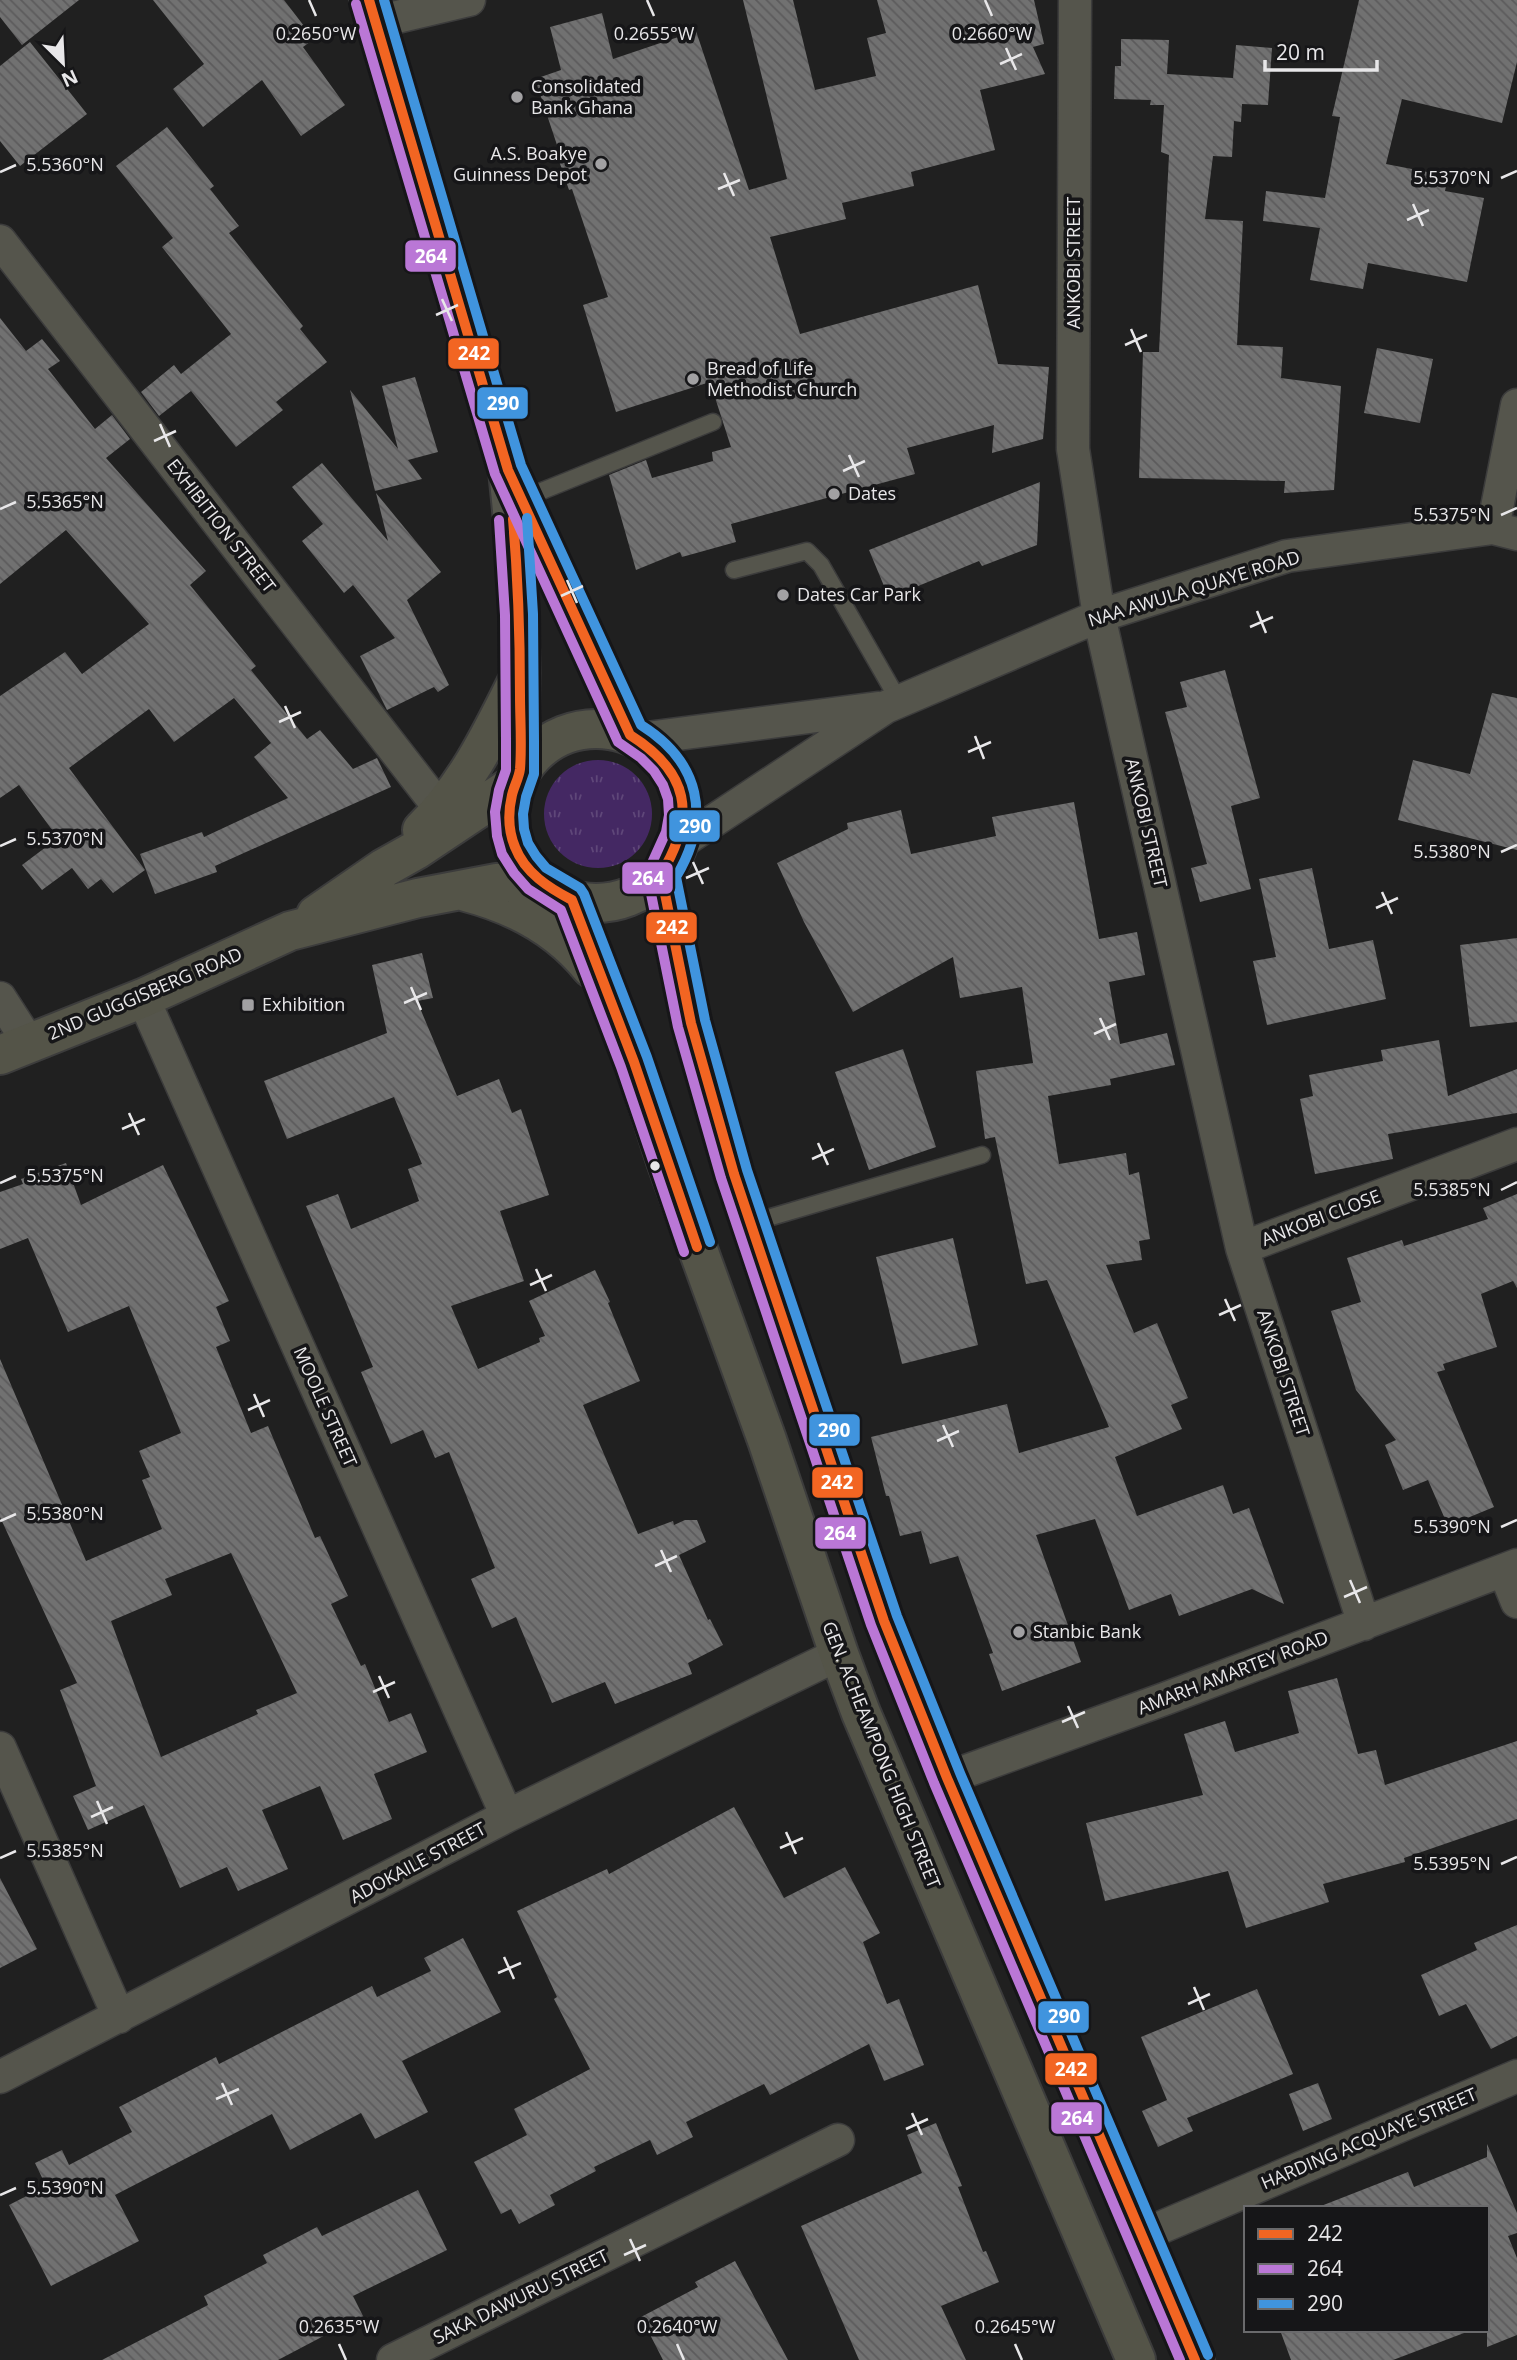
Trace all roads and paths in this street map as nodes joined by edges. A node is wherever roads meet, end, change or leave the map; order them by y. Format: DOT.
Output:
graph roads {
  1 [pos="469,0"];
  2 [pos="1075,0"];
  3 [pos="372,11"];
  4 [pos="0,241"];
  5 [pos="1517,405"];
  6 [pos="713,422"];
  7 [pos="515,485"];
  8 [pos="1505,531"];
  9 [pos="734,570"];
  10 [pos="1099,616"];
  11 [pos="521,674"];
  12 [pos="893,704"];
  13 [pos="634,737"];
  14 [pos="517,778"];
  15 [pos="442,811"];
  16 [pos="670,859"];
  17 [pos="384,868"];
  18 [pos="537,880"];
  19 [pos="457,890"];
  20 [pos="572,900"];
  21 [pos="290,931"];
  22 [pos="603,982"];
  23 [pos="0,998"];
  24 [pos="144,998"];
  25 [pos="15,1049"];
  26 [pos="1517,1144"];
  27 [pos="982,1155"];
  28 [pos="751,1223"];
  29 [pos="1242,1248"];
  30 [pos="1511,1567"];
  31 [pos="1517,1602"];
  32 [pos="1364,1624"];
  33 [pos="839,1654"];
  34 [pos="0,1748"];
  35 [pos="947,1777"];
  36 [pos="507,1816"];
  37 [pos="119,2017"];
  38 [pos="1517,2076"];
  39 [pos="0,2077"];
  40 [pos="838,2140"];
  41 [pos="1143,2235"];
  42 [pos="393,2360"];
  43 [pos="1136,2360"];
  44 [pos="1195,2360"];
  1 -- 3 [label="street"];
  2 -- 10 [label="street, ANKOBI STREET"];
  3 -- 7 [label="street"];
  4 -- 15 [label="street, EXHIBITION STREET"];
  5 -- 8 [label="street"];
  6 -- 7 [label="lane"];
  7 -- 11 [label="street"];
  7 -- 13 [label="street"];
  8 -- 10 [label="street, NAA AWULA QUAYE ROAD"];
  9 -- 12 [label="lane"];
  10 -- 12 [label="street, NAA AWULA QUAYE ROAD"];
  10 -- 29 [label="street, ANKOBI STREET"];
  11 -- 14 [label="street"];
  11 -- 15 [label="main road"];
  12 -- 13 [label="street, NAA AWULA QUAYE ROAD"];
  12 -- 16 [label="street, NAA AWULA QUAYE ROAD"];
  13 -- 14 [label="main road"];
  13 -- 16 [label="main road"];
  14 -- 17 [label="main road, 2ND GUGGISBERG ROAD"];
  14 -- 18 [label="main road"];
  15 -- 17 [label="main road"];
  16 -- 20 [label="main road"];
  16 -- 28 [label="main road"];
  17 -- 21 [label="main road, 2ND GUGGISBERG ROAD"];
  18 -- 19 [label="main road, 2ND GUGGISBERG ROAD"];
  18 -- 20 [label="main road"];
  19 -- 21 [label="main road, 2ND GUGGISBERG ROAD"];
  19 -- 22 [label="main road"];
  20 -- 22 [label="main road, GEN. ACHEAMPONG HIGH STREET"];
  21 -- 24 [label="main road, 2ND GUGGISBERG ROAD"];
  22 -- 33 [label="main road, GEN. ACHEAMPONG HIGH STREET"];
  23 -- 25 [label="street"];
  24 -- 25 [label="main road, 2ND GUGGISBERG ROAD"];
  24 -- 36 [label="street, MOOLE STREET"];
  26 -- 29 [label="street, ANKOBI CLOSE"];
  27 -- 28 [label="lane"];
  28 -- 35 [label="main road"];
  29 -- 32 [label="street, ANKOBI STREET"];
  30 -- 31 [label="street"];
  30 -- 32 [label="street, AMARH AMARTEY ROAD"];
  32 -- 35 [label="street, AMARH AMARTEY ROAD"];
  33 -- 36 [label="street, ADOKAILE STREET"];
  33 -- 43 [label="main road, GEN. ACHEAMPONG HIGH STREET"];
  34 -- 37 [label="street"];
  35 -- 41 [label="main road"];
  36 -- 37 [label="street, ADOKAILE STREET"];
  37 -- 39 [label="street, ADOKAILE STREET"];
  38 -- 41 [label="street, HARDING ACQUAYE STREET"];
  40 -- 42 [label="street, SAKA DAWURU STREET"];
  41 -- 44 [label="main road"];
}
